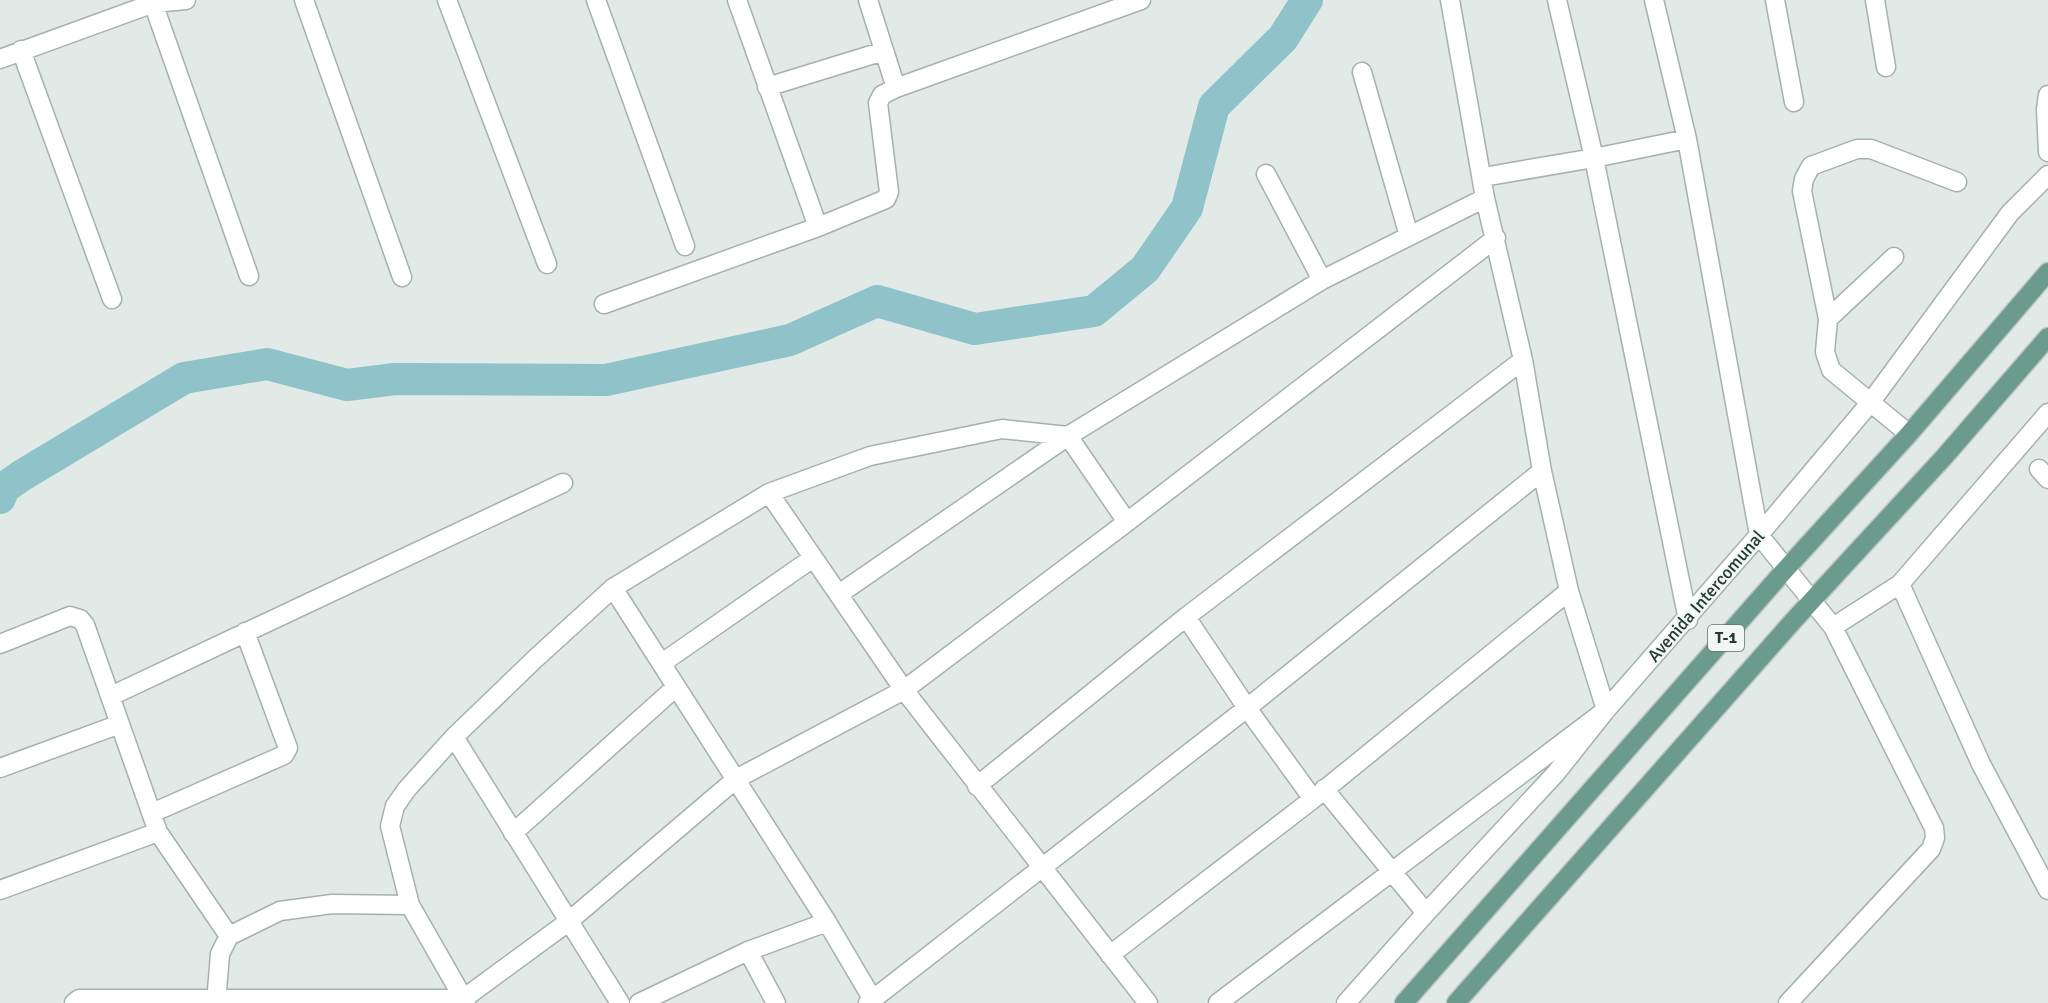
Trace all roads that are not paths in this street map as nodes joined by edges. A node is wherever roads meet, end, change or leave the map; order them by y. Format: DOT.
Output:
graph roads {
  1 [pos="186,0"];
  2 [pos="304,0"];
  3 [pos="447,0"];
  4 [pos="596,0"];
  5 [pos="737,0"];
  6 [pos="868,0"];
  7 [pos="1141,0"];
  8 [pos="1450,0"];
  9 [pos="1557,0"];
  10 [pos="1774,0"];
  11 [pos="1875,0"];
  12 [pos="1657,1"];
  13 [pos="153,2"];
  14 [pos="1116,4"];
  15 [pos="21,50"];
  16 [pos="884,51"];
  17 [pos="0,59"];
  18 [pos="1886,67"];
  19 [pos="1362,72"];
  20 [pos="767,87"];
  21 [pos="896,88"];
  22 [pos="2048,95"];
  23 [pos="1794,102"];
  24 [pos="1687,139"];
  25 [pos="2048,152"];
  26 [pos="1594,159"];
  27 [pos="1266,174"];
  28 [pos="2048,175"];
  29 [pos="1483,177"];
  30 [pos="1958,182"];
  31 [pos="1485,198"];
  32 [pos="818,227"];
  33 [pos="1409,236"];
  34 [pos="1496,238"];
  35 [pos="685,246"];
  36 [pos="1894,257"];
  37 [pos="547,264"];
  38 [pos="2048,272"];
  39 [pos="249,276"];
  40 [pos="402,277"];
  41 [pos="1322,280"];
  42 [pos="112,299"];
  43 [pos="604,304"];
  44 [pos="1828,319"];
  45 [pos="2048,337"];
  46 [pos="1522,360"];
  47 [pos="1870,403"];
  48 [pos="2048,413"];
  49 [pos="1910,434"];
  50 [pos="1068,436"];
  51 [pos="1542,471"];
  52 [pos="562,483"];
  53 [pos="770,493"];
  54 [pos="1127,522"];
  55 [pos="1759,535"];
  56 [pos="813,558"];
  57 [pos="1787,567"];
  58 [pos="1900,584"];
  59 [pos="614,588"];
  60 [pos="1569,591"];
  61 [pos="839,594"];
  62 [pos="1814,600"];
  63 [pos="1186,617"];
  64 [pos="1688,620"];
  65 [pos="1833,627"];
  66 [pos="244,632"];
  67 [pos="0,644"];
  68 [pos="662,663"];
  69 [pos="676,687"];
  70 [pos="904,690"];
  71 [pos="111,696"];
  72 [pos="1247,708"];
  73 [pos="1606,710"];
  74 [pos="120,724"];
  75 [pos="454,737"];
  76 [pos="0,768"];
  77 [pos="736,780"];
  78 [pos="977,786"];
  79 [pos="1318,794"];
  80 [pos="152,813"];
  81 [pos="158,832"];
  82 [pos="513,833"];
  83 [pos="1041,868"];
  84 [pos="1391,871"];
  85 [pos="0,890"];
  86 [pos="2048,890"];
  87 [pos="410,904"];
  88 [pos="1425,913"];
  89 [pos="568,922"];
  90 [pos="826,922"];
  91 [pos="229,936"];
  92 [pos="748,951"];
  93 [pos="1110,956"];
  94 [pos="893,996"];
  95 [pos="464,1001"];
  96 [pos="870,1001"];
  97 [pos="215,1002"];
  98 [pos="74,1003"];
  99 [pos="620,1003"];
  100 [pos="639,1003"];
  101 [pos="776,1003"];
  102 [pos="1148,1003"];
  103 [pos="1218,1003"];
  104 [pos="1346,1003"];
  105 [pos="1404,1003"];
  106 [pos="1456,1003"];
  107 [pos="1788,1003"];
  1 -- 13 [label="street"];
  2 -- 40 [label="street"];
  3 -- 37 [label="street"];
  4 -- 35 [label="street"];
  5 -- 20 [label="street"];
  6 -- 16 [label="street"];
  7 -- 14 [label="street"];
  8 -- 29 [label="street"];
  9 -- 26 [label="street"];
  10 -- 23 [label="street"];
  11 -- 18 [label="street"];
  12 -- 24 [label="street"];
  13 -- 15 [label="street"];
  13 -- 39 [label="street"];
  14 -- 21 [label="street"];
  15 -- 17 [label="street"];
  15 -- 42 [label="street"];
  16 -- 20 [label="street"];
  16 -- 21 [label="street"];
  19 -- 33 [label="street"];
  20 -- 32 [label="street"];
  21 -- 32 [label="street"];
  22 -- 25 [label="street"];
  24 -- 26 [label="street"];
  24 -- 55 [label="street"];
  26 -- 29 [label="street"];
  26 -- 64 [label="street"];
  27 -- 41 [label="street"];
  28 -- 47 [label="street, Avenida Intercomunal"];
  29 -- 31 [label="street"];
  30 -- 44 [label="street"];
  31 -- 33 [label="street"];
  31 -- 34 [label="street"];
  32 -- 43 [label="street"];
  33 -- 41 [label="street"];
  34 -- 46 [label="street"];
  34 -- 54 [label="street"];
  36 -- 44 [label="street"];
  38 -- 49 [label="main road, T-1"];
  41 -- 50 [label="street"];
  44 -- 47 [label="street"];
  45 -- 62 [label="main road, T-1"];
  46 -- 51 [label="street"];
  46 -- 63 [label="street"];
  47 -- 49 [label="street"];
  47 -- 55 [label="street, Avenida Intercomunal"];
  48 -- 58 [label="street"];
  49 -- 57 [label="main road, T-1"];
  50 -- 53 [label="street"];
  50 -- 54 [label="street"];
  50 -- 61 [label="street"];
  51 -- 60 [label="street"];
  51 -- 72 [label="street"];
  52 -- 66 [label="street"];
  53 -- 56 [label="street"];
  53 -- 59 [label="street"];
  54 -- 70 [label="street"];
  55 -- 57 [label="street"];
  55 -- 64 [label="street, Avenida Intercomunal"];
  56 -- 61 [label="street"];
  56 -- 68 [label="street"];
  57 -- 62 [label="street"];
  57 -- 105 [label="main road, T-1"];
  58 -- 65 [label="street"];
  58 -- 86 [label="street"];
  59 -- 68 [label="street"];
  59 -- 75 [label="street"];
  60 -- 73 [label="street"];
  60 -- 79 [label="street"];
  61 -- 70 [label="street"];
  62 -- 65 [label="street"];
  62 -- 106 [label="main road, T-1"];
  63 -- 72 [label="street"];
  63 -- 78 [label="street"];
  64 -- 73 [label="street, Avenida Intercomunal"];
  65 -- 107 [label="street"];
  66 -- 71 [label="street"];
  66 -- 80 [label="street"];
  67 -- 71 [label="street"];
  68 -- 69 [label="street"];
  69 -- 77 [label="street"];
  69 -- 82 [label="street"];
  70 -- 77 [label="street"];
  70 -- 78 [label="street"];
  71 -- 74 [label="street"];
  72 -- 79 [label="street"];
  72 -- 83 [label="street"];
  73 -- 84 [label="street"];
  73 -- 88 [label="street, Avenida Intercomunal"];
  74 -- 76 [label="street"];
  74 -- 80 [label="street"];
  75 -- 82 [label="street"];
  75 -- 87 [label="street"];
  77 -- 89 [label="street"];
  77 -- 90 [label="street"];
  78 -- 83 [label="street"];
  79 -- 84 [label="street"];
  79 -- 93 [label="street"];
  80 -- 81 [label="street"];
  81 -- 85 [label="street"];
  81 -- 91 [label="street"];
  82 -- 89 [label="street"];
  83 -- 93 [label="street"];
  83 -- 94 [label="street"];
  84 -- 88 [label="street"];
  84 -- 103 [label="street"];
  87 -- 91 [label="street"];
  87 -- 95 [label="street"];
  88 -- 104 [label="street, Avenida Intercomunal"];
  89 -- 95 [label="street"];
  89 -- 99 [label="street"];
  90 -- 92 [label="street"];
  90 -- 96 [label="street"];
  91 -- 97 [label="street"];
  92 -- 100 [label="street"];
  92 -- 101 [label="street"];
  93 -- 102 [label="street"];
  94 -- 96 [label="street"];
  95 -- 97 [label="street"];
  97 -- 98 [label="street"];
}
